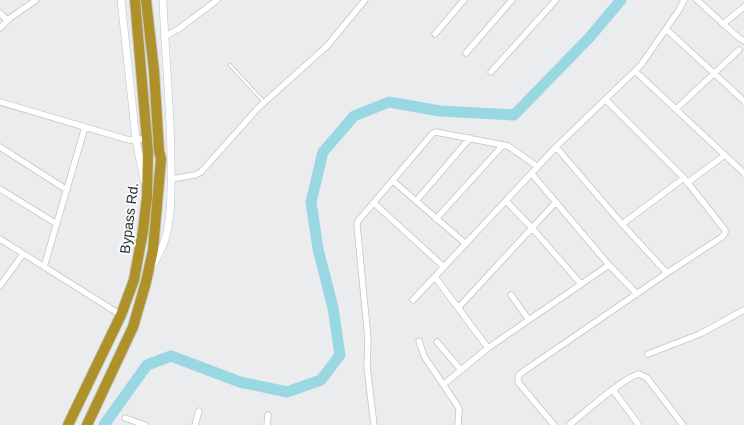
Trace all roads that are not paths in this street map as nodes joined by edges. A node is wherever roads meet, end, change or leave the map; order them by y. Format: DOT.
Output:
graph roads {
  1 [pos="36,0"];
  2 [pos="121,0"];
  3 [pos="135,0"];
  4 [pos="146,0"];
  5 [pos="162,0"];
  6 [pos="217,0"];
  7 [pos="365,0"];
  8 [pos="464,0"];
  9 [pos="512,0"];
  10 [pos="545,0"];
  11 [pos="556,0"];
  12 [pos="684,0"];
  13 [pos="697,0"];
  14 [pos="551,5"];
  15 [pos="744,7"];
  16 [pos="0,13"];
  17 [pos="7,20"];
  18 [pos="723,24"];
  19 [pos="0,28"];
  20 [pos="666,29"];
  21 [pos="436,34"];
  22 [pos="164,37"];
  23 [pos="744,41"];
  24 [pos="739,50"];
  25 [pos="466,52"];
  26 [pos="230,65"];
  27 [pos="141,71"];
  28 [pos="154,71"];
  29 [pos="635,71"];
  30 [pos="491,72"];
  31 [pos="714,73"];
  32 [pos="743,98"];
  33 [pos="606,100"];
  34 [pos="0,102"];
  35 [pos="264,102"];
  36 [pos="676,109"];
  37 [pos="85,127"];
  38 [pos="147,138"];
  39 [pos="470,138"];
  40 [pos="136,140"];
  41 [pos="503,145"];
  42 [pos="0,147"];
  43 [pos="556,147"];
  44 [pos="725,155"];
  45 [pos="538,167"];
  46 [pos="744,173"];
  47 [pos="532,174"];
  48 [pos="171,179"];
  49 [pos="393,181"];
  50 [pos="686,181"];
  51 [pos="0,189"];
  52 [pos="67,190"];
  53 [pos="148,197"];
  54 [pos="416,201"];
  55 [pos="506,201"];
  56 [pos="556,202"];
  57 [pos="374,203"];
  58 [pos="436,218"];
  59 [pos="57,224"];
  60 [pos="622,224"];
  61 [pos="532,228"];
  62 [pos="0,239"];
  63 [pos="466,244"];
  64 [pos="23,254"];
  65 [pos="609,265"];
  66 [pos="44,267"];
  67 [pos="444,267"];
  68 [pos="148,270"];
  69 [pos="667,273"];
  70 [pos="435,277"];
  71 [pos="581,284"];
  72 [pos="0,286"];
  73 [pos="637,294"];
  74 [pos="511,295"];
  75 [pos="413,300"];
  76 [pos="458,308"];
  77 [pos="744,310"];
  78 [pos="121,315"];
  79 [pos="529,320"];
  80 [pos="419,341"];
  81 [pos="437,342"];
  82 [pos="488,348"];
  83 [pos="648,354"];
  84 [pos="460,370"];
  85 [pos="444,384"];
  86 [pos="613,390"];
  87 [pos="199,411"];
  88 [pos="268,416"];
  89 [pos="125,418"];
  90 [pos="68,425"];
  91 [pos="87,425"];
  92 [pos="145,425"];
  93 [pos="195,425"];
  94 [pos="267,425"];
  95 [pos="374,425"];
  96 [pos="458,425"];
  97 [pos="554,425"];
  98 [pos="569,425"];
  99 [pos="639,425"];
  100 [pos="682,425"];
  1 -- 17 [label="street"];
  2 -- 40 [label="street"];
  3 -- 27 [label="highway, Bypass Rd."];
  4 -- 28 [label="highway, Bypass Rd."];
  5 -- 22 [label="street"];
  6 -- 22 [label="street"];
  7 -- 35 [label="street"];
  8 -- 21 [label="street"];
  9 -- 25 [label="street"];
  10 -- 14 [label="street"];
  11 -- 14 [label="street"];
  12 -- 20 [label="street"];
  13 -- 18 [label="street"];
  14 -- 30 [label="street"];
  15 -- 18 [label="street"];
  16 -- 17 [label="street"];
  17 -- 19 [label="street"];
  18 -- 23 [label="street"];
  20 -- 29 [label="street"];
  20 -- 31 [label="street"];
  22 -- 48 [label="street"];
  24 -- 31 [label="street"];
  26 -- 35 [label="lane"];
  27 -- 28 [label="highway"];
  27 -- 38 [label="highway, Bypass Rd."];
  28 -- 68 [label="highway, Bypass Rd."];
  29 -- 33 [label="street"];
  29 -- 36 [label="street"];
  31 -- 32 [label="street"];
  31 -- 36 [label="street"];
  33 -- 43 [label="street"];
  33 -- 50 [label="street"];
  34 -- 37 [label="street"];
  35 -- 48 [label="street"];
  36 -- 44 [label="street"];
  37 -- 40 [label="street"];
  37 -- 52 [label="street"];
  38 -- 40 [label="street"];
  38 -- 53 [label="highway, Bypass Rd."];
  39 -- 41 [label="street"];
  39 -- 49 [label="street"];
  39 -- 54 [label="street"];
  40 -- 53 [label="street"];
  41 -- 45 [label="street"];
  41 -- 58 [label="street"];
  42 -- 52 [label="street"];
  43 -- 45 [label="street"];
  43 -- 60 [label="street"];
  44 -- 46 [label="street"];
  44 -- 50 [label="street"];
  45 -- 47 [label="street"];
  47 -- 55 [label="street"];
  47 -- 56 [label="street"];
  48 -- 68 [label="street"];
  49 -- 54 [label="street"];
  49 -- 57 [label="street"];
  50 -- 60 [label="street"];
  50 -- 69 [label="street"];
  51 -- 59 [label="street"];
  52 -- 59 [label="street"];
  53 -- 78 [label="highway, Bypass Rd."];
  54 -- 58 [label="street"];
  55 -- 61 [label="street"];
  55 -- 63 [label="street"];
  56 -- 61 [label="street"];
  56 -- 65 [label="street"];
  57 -- 67 [label="street"];
  57 -- 95 [label="street"];
  58 -- 63 [label="street"];
  59 -- 66 [label="street"];
  60 -- 69 [label="street"];
  61 -- 71 [label="street"];
  61 -- 76 [label="street"];
  62 -- 64 [label="street"];
  63 -- 67 [label="street"];
  64 -- 66 [label="street"];
  64 -- 72 [label="street"];
  65 -- 71 [label="street"];
  65 -- 73 [label="street"];
  66 -- 78 [label="street"];
  67 -- 70 [label="street"];
  68 -- 91 [label="highway, Bypass Rd."];
  69 -- 73 [label="street"];
  70 -- 75 [label="street"];
  70 -- 76 [label="street"];
  71 -- 79 [label="street"];
  73 -- 97 [label="street"];
  74 -- 79 [label="street"];
  76 -- 82 [label="street"];
  77 -- 83 [label="street"];
  78 -- 90 [label="highway, Bypass Rd."];
  79 -- 82 [label="street"];
  80 -- 85 [label="street"];
  81 -- 84 [label="street"];
  82 -- 84 [label="street"];
  84 -- 85 [label="street"];
  85 -- 96 [label="street"];
  86 -- 98 [label="street"];
  86 -- 99 [label="street"];
  86 -- 100 [label="street"];
  87 -- 93 [label="street"];
  88 -- 94 [label="street"];
  89 -- 92 [label="street"];
}
